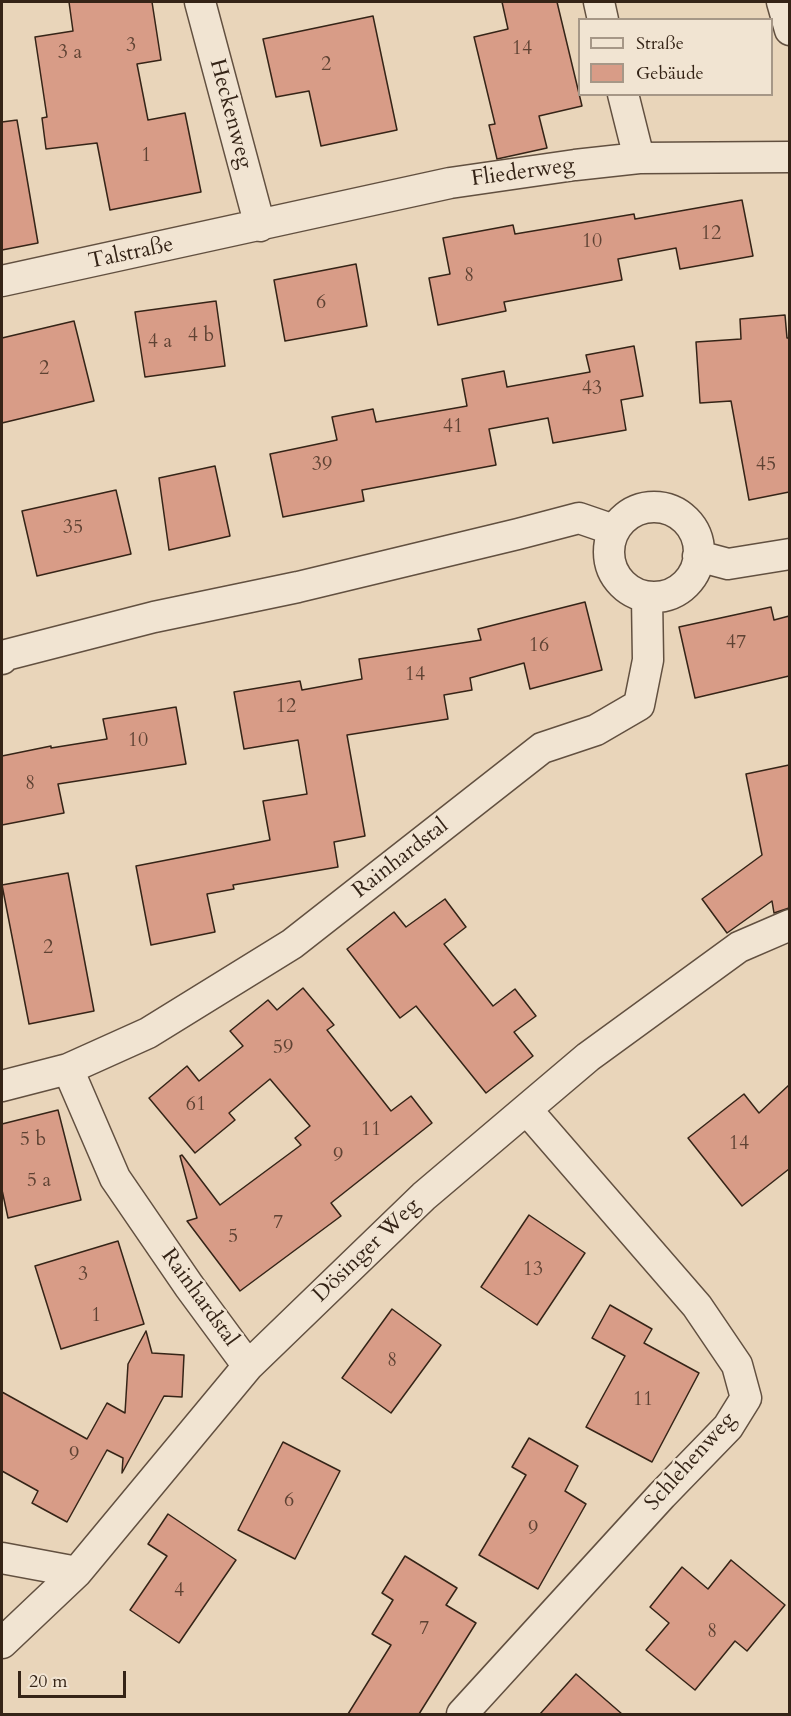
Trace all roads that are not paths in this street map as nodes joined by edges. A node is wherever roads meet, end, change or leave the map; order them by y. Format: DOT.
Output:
graph roads {
  1 [pos="200,2"];
  2 [pos="599,2"];
  3 [pos="782,2"];
  4 [pos="603,18"];
  5 [pos="789,30"];
  6 [pos="623,96"];
  7 [pos="789,157"];
  8 [pos="639,158"];
  9 [pos="260,226"];
  10 [pos="2,281"];
  11 [pos="614,531"];
  12 [pos="789,555"];
  13 [pos="698,556"];
  14 [pos="647,597"];
  15 [pos="2,659"];
  16 [pos="789,925"];
  17 [pos="68,1070"];
  18 [pos="2,1086"];
  19 [pos="527,1110"];
  20 [pos="248,1366"];
  21 [pos="2,1558"];
  22 [pos="77,1572"];
  23 [pos="2,1643"];
  24 [pos="462,1714"];
  1 -- 9 [label="street, Heckenweg"];
  2 -- 4 [label="street"];
  3 -- 5 [label="street"];
  6 -- 8 [label="street"];
  7 -- 8 [label="street, Fliederweg"];
  8 -- 9 [label="street, Fliederweg"];
  9 -- 10 [label="street, Talstraße"];
  11 -- 13 [label="street"];
  11 -- 14 [label="street"];
  11 -- 15 [label="street"];
  12 -- 13 [label="street"];
  13 -- 14 [label="street"];
  14 -- 17 [label="street, Rainhardstal"];
  16 -- 19 [label="street, Dösinger Weg"];
  17 -- 18 [label="street, Rainhardstal"];
  17 -- 20 [label="street, Rainhardstal"];
  19 -- 20 [label="street, Dösinger Weg"];
  19 -- 24 [label="street, Schlehenweg"];
  20 -- 22 [label="street, Dösinger Weg"];
  21 -- 22 [label="street"];
  22 -- 23 [label="street, Dösinger Weg"];
}
